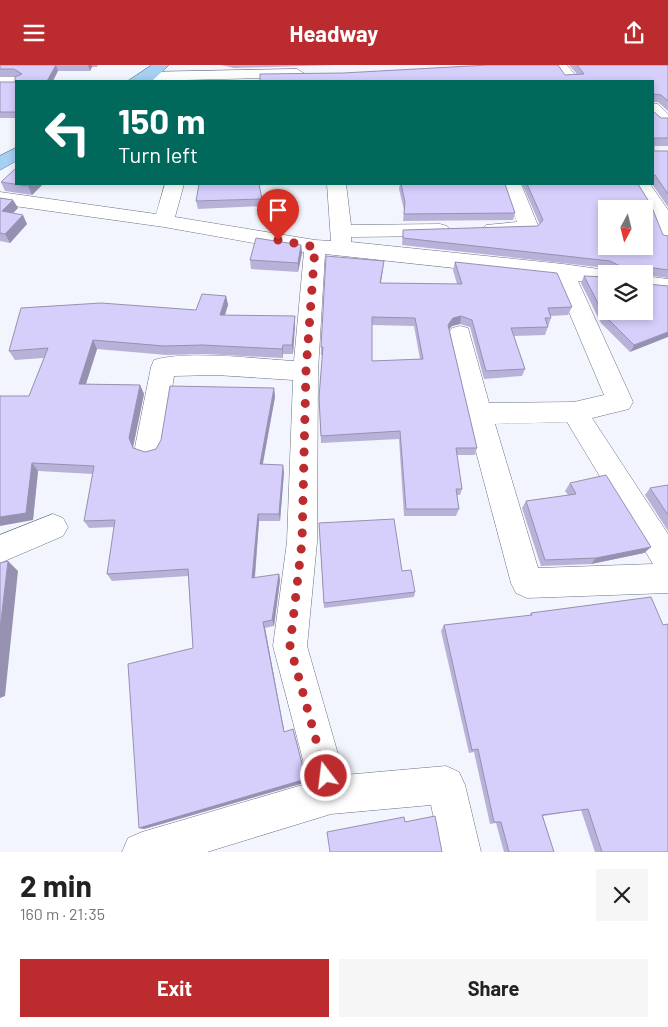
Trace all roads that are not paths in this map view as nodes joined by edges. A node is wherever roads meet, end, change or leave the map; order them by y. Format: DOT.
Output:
graph roads {
  1 [pos="161,65"];
  2 [pos="559,65"];
  3 [pos="144,74"];
  4 [pos="314,74"];
  5 [pos="127,80"];
  6 [pos="571,80"];
  7 [pos="0,82"];
  8 [pos="15,83"];
  9 [pos="654,110"];
  10 [pos="668,120"];
  11 [pos="15,137"];
  12 [pos="0,146"];
  13 [pos="15,154"];
  14 [pos="0,164"];
  15 [pos="174,185"];
  16 [pos="337,185"];
  17 [pos="512,185"];
  18 [pos="642,185"];
  19 [pos="0,198"];
  20 [pos="164,221"];
  21 [pos="668,237"];
  22 [pos="332,242"];
  23 [pos="563,271"];
  24 [pos="598,276"];
  25 [pos="653,284"];
  26 [pos="668,286"];
  27 [pos="460,333"];
  28 [pos="306,371"];
  29 [pos="574,412"];
  30 [pos="479,414"];
  31 [pos="149,447"];
  32 [pos="53,527"];
  33 [pos="0,549"];
  34 [pos="668,560"];
  35 [pos="668,577"];
  36 [pos="332,795"];
  37 [pos="142,852"];
  38 [pos="461,852"];
  1 -- 3 [label="main road"];
  2 -- 6 [label="street"];
  3 -- 4 [label="street"];
  3 -- 5 [label="main road"];
  7 -- 8 [label="street"];
  9 -- 10 [label="street"];
  11 -- 12 [label="main road"];
  13 -- 14 [label="main road"];
  15 -- 20 [label="street"];
  16 -- 22 [label="street"];
  17 -- 22 [label="street"];
  18 -- 21 [label="street"];
  19 -- 20 [label="street"];
  20 -- 22 [label="street"];
  22 -- 23 [label="street"];
  22 -- 28 [label="street"];
  23 -- 24 [label="street"];
  23 -- 29 [label="street"];
  25 -- 26 [label="street"];
  27 -- 30 [label="street"];
  28 -- 31 [label="street"];
  28 -- 36 [label="street"];
  29 -- 30 [label="street"];
  29 -- 34 [label="street"];
  30 -- 35 [label="street"];
  32 -- 33 [label="street"];
  36 -- 37 [label="street"];
  36 -- 38 [label="street"];
}
